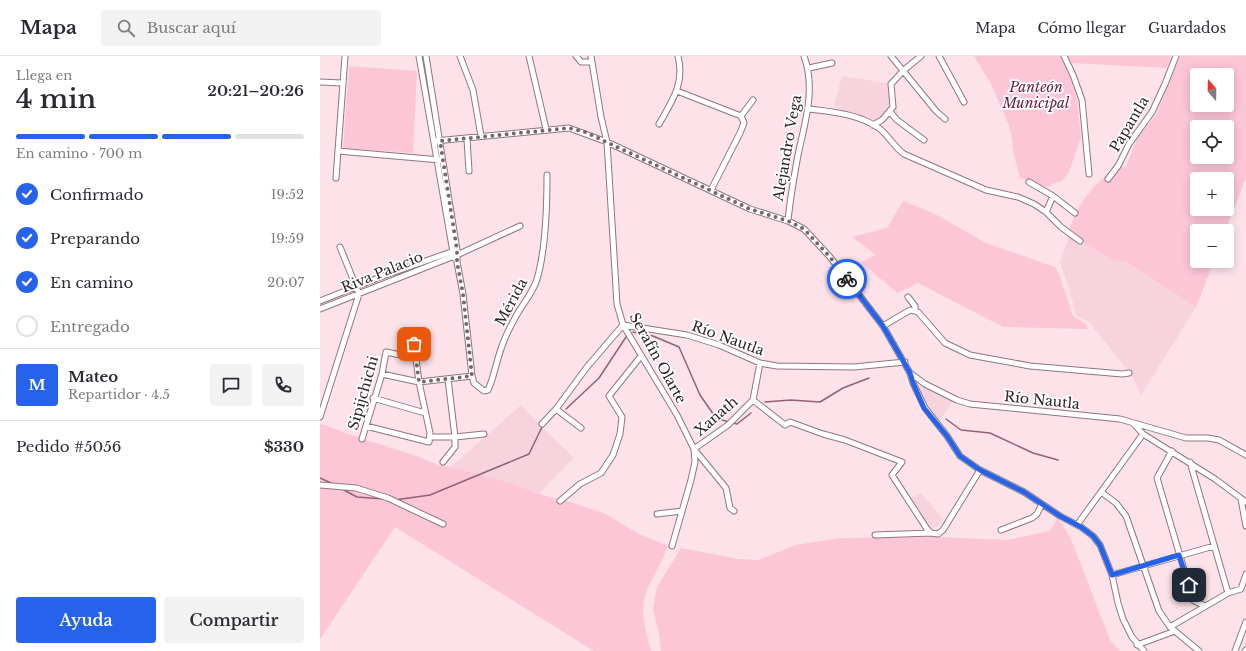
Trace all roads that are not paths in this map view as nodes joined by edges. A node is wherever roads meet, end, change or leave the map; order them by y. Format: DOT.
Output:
graph roads {
  1 [pos="345,56"];
  2 [pos="433,56"];
  3 [pos="460,56"];
  4 [pos="529,56"];
  5 [pos="576,56"];
  6 [pos="591,56"];
  7 [pos="678,56"];
  8 [pos="804,56"];
  9 [pos="891,56"];
  10 [pos="922,56"];
  11 [pos="939,56"];
  12 [pos="1064,56"];
  13 [pos="1176,56"];
  14 [pos="426,57"];
  15 [pos="420,58"];
  16 [pos="592,62"];
  17 [pos="832,63"];
  18 [pos="808,68"];
  19 [pos="904,70"];
  20 [pos="320,82"];
  21 [pos="342,83"];
  22 [pos="677,91"];
  23 [pos="753,100"];
  24 [pos="964,102"];
  25 [pos="809,109"];
  26 [pos="890,112"];
  27 [pos="741,116"];
  28 [pos="945,120"];
  29 [pos="659,124"];
  30 [pos="873,125"];
  31 [pos="546,129"];
  32 [pos="480,136"];
  33 [pos="467,139"];
  34 [pos="924,140"];
  35 [pos="437,141"];
  36 [pos="607,142"];
  37 [pos="338,151"];
  38 [pos="440,160"];
  39 [pos="469,171"];
  40 [pos="1089,174"];
  41 [pos="547,175"];
  42 [pos="336,178"];
  43 [pos="1108,179"];
  44 [pos="1029,182"];
  45 [pos="711,190"];
  46 [pos="1053,196"];
  47 [pos="1046,212"];
  48 [pos="1075,213"];
  49 [pos="788,221"];
  50 [pos="520,226"];
  51 [pos="1080,241"];
  52 [pos="340,247"];
  53 [pos="455,253"];
  54 [pos="391,274"];
  55 [pos="394,280"];
  56 [pos="356,287"];
  57 [pos="359,294"];
  58 [pos="908,297"];
  59 [pos="320,302"];
  60 [pos="320,309"];
  61 [pos="915,311"];
  62 [pos="623,326"];
  63 [pos="883,326"];
  64 [pos="414,344"];
  65 [pos="641,356"];
  66 [pos="415,358"];
  67 [pos="905,362"];
  68 [pos="760,363"];
  69 [pos="910,373"];
  70 [pos="1129,373"];
  71 [pos="382,374"];
  72 [pos="472,376"];
  73 [pos="448,378"];
  74 [pos="419,382"];
  75 [pos="374,398"];
  76 [pos="752,400"];
  77 [pos="556,409"];
  78 [pos="425,413"];
  79 [pos="320,417"];
  80 [pos="1132,422"];
  81 [pos="542,424"];
  82 [pos="366,426"];
  83 [pos="581,428"];
  84 [pos="484,434"];
  85 [pos="1143,434"];
  86 [pos="455,437"];
  87 [pos="362,439"];
  88 [pos="430,440"];
  89 [pos="694,449"];
  90 [pos="1172,451"];
  91 [pos="1246,455"];
  92 [pos="443,462"];
  93 [pos="1190,462"];
  94 [pos="980,470"];
  95 [pos="320,485"];
  96 [pos="1101,492"];
  97 [pos="560,500"];
  98 [pos="1244,500"];
  99 [pos="1042,504"];
  100 [pos="682,511"];
  101 [pos="734,511"];
  102 [pos="657,514"];
  103 [pos="443,524"];
  104 [pos="1077,525"];
  105 [pos="1246,526"];
  106 [pos="1001,530"];
  107 [pos="931,533"];
  108 [pos="875,535"];
  109 [pos="672,546"];
  110 [pos="1214,546"];
  111 [pos="1179,555"];
  112 [pos="1144,566"];
  113 [pos="1246,574"];
  114 [pos="1112,575"];
  115 [pos="1228,593"];
  116 [pos="1205,606"];
  117 [pos="1246,622"];
  118 [pos="1170,627"];
  119 [pos="1175,631"];
  120 [pos="1137,645"];
  121 [pos="1144,651"];
  122 [pos="1199,651"];
  123 [pos="1235,651"];
  1 -- 21 [label="street"];
  2 -- 14 [label="street"];
  3 -- 32 [label="street"];
  4 -- 31 [label="street"];
  5 -- 16 [label="street"];
  6 -- 16 [label="street, Serafín Olarte"];
  7 -- 22 [label="street"];
  8 -- 18 [label="street, Alejandro Vega"];
  9 -- 19 [label="street"];
  10 -- 19 [label="street"];
  11 -- 24 [label="street"];
  12 -- 40 [label="street"];
  13 -- 43 [label="street, Papantla"];
  14 -- 15 [label="street"];
  14 -- 35 [label="street"];
  15 -- 35 [label="street"];
  16 -- 36 [label="street, Serafín Olarte"];
  17 -- 18 [label="street"];
  18 -- 25 [label="street, Alejandro Vega"];
  19 -- 26 [label="street"];
  19 -- 28 [label="street"];
  20 -- 21 [label="street"];
  21 -- 37 [label="street"];
  22 -- 27 [label="street"];
  22 -- 29 [label="street"];
  23 -- 27 [label="street"];
  25 -- 30 [label="street"];
  25 -- 49 [label="street, Alejandro Vega"];
  26 -- 30 [label="street"];
  26 -- 34 [label="street"];
  27 -- 45 [label="street"];
  30 -- 47 [label="street"];
  31 -- 32 [label="street"];
  31 -- 36 [label="street"];
  32 -- 33 [label="street"];
  33 -- 35 [label="street"];
  33 -- 39 [label="street"];
  35 -- 38 [label="street"];
  36 -- 45 [label="street"];
  36 -- 62 [label="street, Serafín Olarte"];
  37 -- 38 [label="street"];
  37 -- 42 [label="street"];
  38 -- 53 [label="street"];
  41 -- 72 [label="street, Mérida"];
  44 -- 46 [label="street"];
  45 -- 49 [label="street"];
  46 -- 47 [label="street"];
  46 -- 48 [label="street"];
  47 -- 51 [label="street"];
  49 -- 63 [label="street"];
  50 -- 53 [label="street, Riva Palacio"];
  52 -- 56 [label="street"];
  53 -- 54 [label="street, Riva Palacio"];
  53 -- 55 [label="street, Riva Palacio"];
  53 -- 72 [label="street"];
  54 -- 55 [label="street"];
  54 -- 56 [label="street, Riva Palacio"];
  55 -- 57 [label="street, Riva Palacio"];
  56 -- 57 [label="street"];
  56 -- 59 [label="street, Riva Palacio"];
  57 -- 60 [label="street, Riva Palacio"];
  57 -- 79 [label="street"];
  58 -- 61 [label="street"];
  61 -- 63 [label="street"];
  61 -- 70 [label="street"];
  62 -- 65 [label="street, Serafín Olarte"];
  62 -- 68 [label="street, Río Nautla"];
  62 -- 77 [label="street"];
  63 -- 67 [label="street"];
  64 -- 66 [label="street"];
  65 -- 89 [label="street, Serafín Olarte"];
  65 -- 97 [label="street"];
  66 -- 71 [label="street, Sipijchichi"];
  66 -- 74 [label="street"];
  67 -- 68 [label="street, Río Nautla"];
  67 -- 69 [label="street"];
  68 -- 76 [label="street"];
  69 -- 80 [label="street, Río Nautla"];
  69 -- 94 [label="street"];
  71 -- 74 [label="street"];
  71 -- 75 [label="street, Sipijchichi"];
  72 -- 73 [label="street"];
  73 -- 74 [label="street"];
  73 -- 86 [label="street"];
  74 -- 78 [label="street"];
  75 -- 78 [label="street"];
  75 -- 82 [label="street, Sipijchichi"];
  76 -- 89 [label="street, Xanath"];
  76 -- 107 [label="street"];
  77 -- 81 [label="street"];
  77 -- 83 [label="street"];
  78 -- 88 [label="street"];
  80 -- 85 [label="street"];
  80 -- 91 [label="street, Río Nautla"];
  82 -- 87 [label="street, Sipijchichi"];
  82 -- 88 [label="street"];
  84 -- 86 [label="street"];
  85 -- 90 [label="street"];
  85 -- 96 [label="street"];
  86 -- 88 [label="street"];
  86 -- 92 [label="street"];
  89 -- 100 [label="street, Serafín Olarte"];
  89 -- 101 [label="street"];
  90 -- 93 [label="street"];
  90 -- 111 [label="street"];
  93 -- 98 [label="street"];
  93 -- 110 [label="street"];
  94 -- 99 [label="street"];
  94 -- 107 [label="street"];
  95 -- 103 [label="street"];
  96 -- 104 [label="street"];
  96 -- 112 [label="street"];
  98 -- 105 [label="street"];
  99 -- 104 [label="street"];
  99 -- 106 [label="street"];
  100 -- 102 [label="street"];
  100 -- 109 [label="street, Serafín Olarte"];
  104 -- 114 [label="street"];
  107 -- 108 [label="street"];
  110 -- 111 [label="street"];
  110 -- 115 [label="street"];
  111 -- 112 [label="street"];
  111 -- 116 [label="street"];
  112 -- 114 [label="street"];
  112 -- 118 [label="street"];
  113 -- 115 [label="street"];
  114 -- 120 [label="street"];
  115 -- 116 [label="street"];
  116 -- 118 [label="street"];
  117 -- 123 [label="street"];
  118 -- 119 [label="street"];
  119 -- 120 [label="street"];
  119 -- 122 [label="street"];
  120 -- 121 [label="street"];
}
